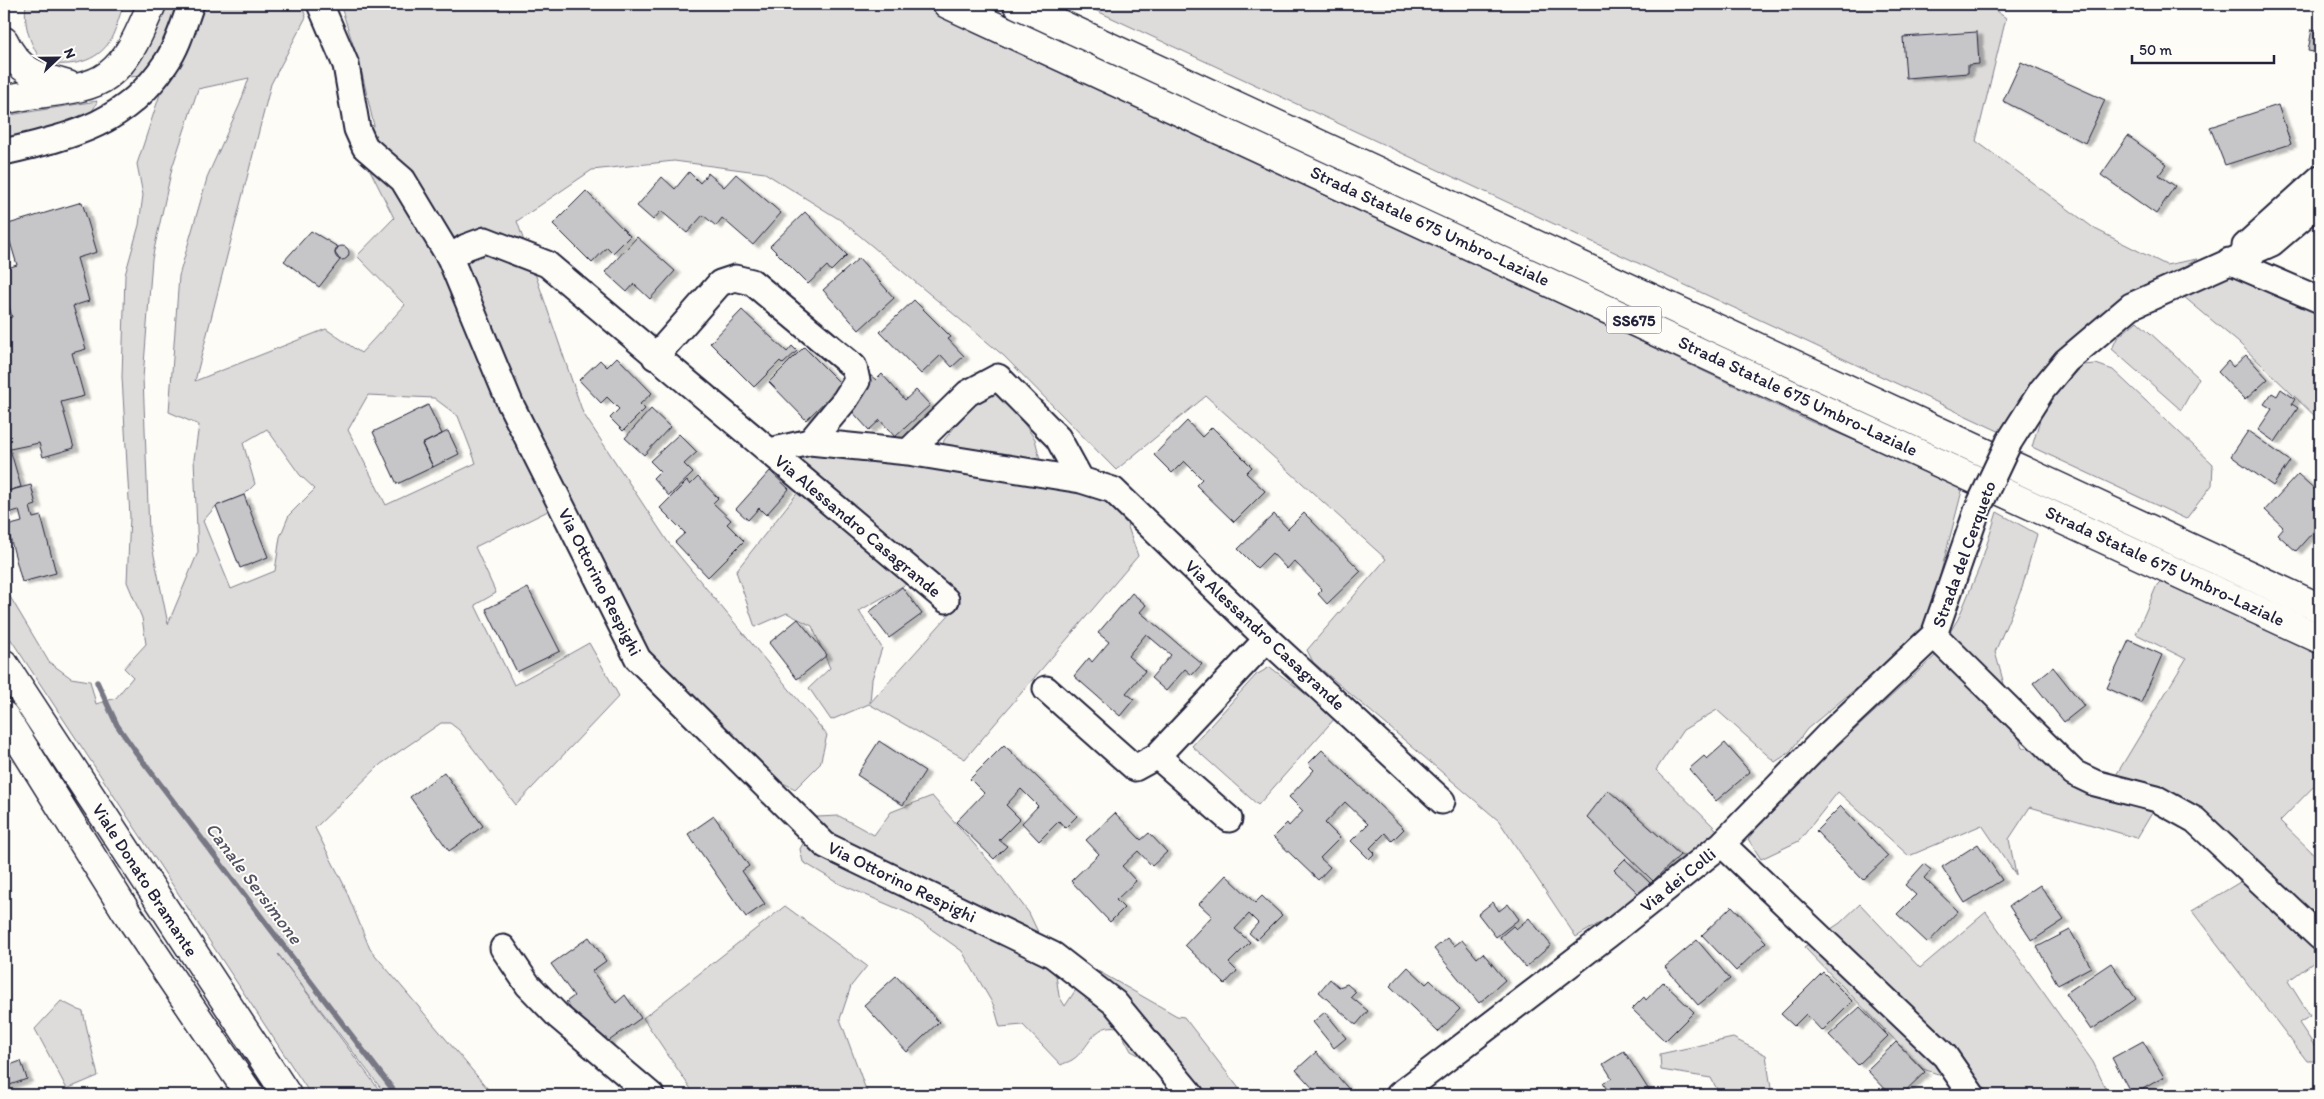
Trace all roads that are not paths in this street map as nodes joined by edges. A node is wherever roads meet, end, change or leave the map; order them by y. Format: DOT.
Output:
graph roads {
  1 [pos="152,4"];
  2 [pos="191,4"];
  3 [pos="320,4"];
  4 [pos="948,4"];
  5 [pos="1017,4"];
  6 [pos="4,41"];
  7 [pos="74,87"];
  8 [pos="4,100"];
  9 [pos="4,152"];
  10 [pos="2320,178"];
  11 [pos="2320,202"];
  12 [pos="450,258"];
  13 [pos="2229,261"];
  14 [pos="2320,300"];
  15 [pos="655,356"];
  16 [pos="810,442"];
  17 [pos="770,451"];
  18 [pos="908,452"];
  19 [pos="1081,480"];
  20 [pos="946,600"];
  21 [pos="2320,608"];
  22 [pos="1934,635"];
  23 [pos="2320,638"];
  24 [pos="1267,639"];
  25 [pos="4,664"];
  26 [pos="1046,690"];
  27 [pos="4,716"];
  28 [pos="1157,756"];
  29 [pos="1442,801"];
  30 [pos="1228,819"];
  31 [pos="1722,844"];
  32 [pos="2320,937"];
  33 [pos="503,948"];
  34 [pos="250,1095"];
  35 [pos="287,1095"];
  36 [pos="650,1095"];
  37 [pos="1191,1095"];
  38 [pos="1399,1095"];
  39 [pos="1972,1095"];
  1 -- 7 [label="main road"];
  2 -- 9 [label="street"];
  3 -- 12 [label="street, Via Ottorino Respighi"];
  4 -- 23 [label="main road, Strada Statale 675 Umbro-Laziale / SS675"];
  5 -- 21 [label="main road, Strada Statale 675 Umbro-Laziale / SS675"];
  6 -- 7 [label="main road"];
  7 -- 8 [label="main road"];
  10 -- 13 [label="street, Strada del Cerqueto"];
  11 -- 13 [label="street, Strada del Cerqueto"];
  12 -- 15 [label="street, Via Alessandro Casagrande"];
  12 -- 37 [label="street, Via Ottorino Respighi"];
  13 -- 14 [label="street"];
  13 -- 22 [label="street, Strada del Cerqueto, bridge"];
  15 -- 16 [label="street, Via Alessandro Casagrande"];
  15 -- 17 [label="street, Via Alessandro Casagrande"];
  16 -- 17 [label="street, Via Alessandro Casagrande"];
  16 -- 18 [label="street, Via Alessandro Casagrande"];
  17 -- 20 [label="street, Via Alessandro Casagrande"];
  18 -- 19 [label="street, Via Alessandro Casagrande"];
  18 -- 19 [label="street"];
  19 -- 24 [label="street, Via Alessandro Casagrande"];
  22 -- 31 [label="street, Strada del Cerqueto"];
  22 -- 32 [label="street"];
  24 -- 28 [label="street"];
  24 -- 29 [label="street, Via Alessandro Casagrande"];
  25 -- 35 [label="main road, Viale Donato Bramante"];
  26 -- 28 [label="street"];
  27 -- 34 [label="main road, Viale Donato Bramante"];
  28 -- 30 [label="street"];
  31 -- 38 [label="street, Via dei Colli"];
  31 -- 39 [label="street, Via dei Colli"];
  33 -- 36 [label="street"];
}
